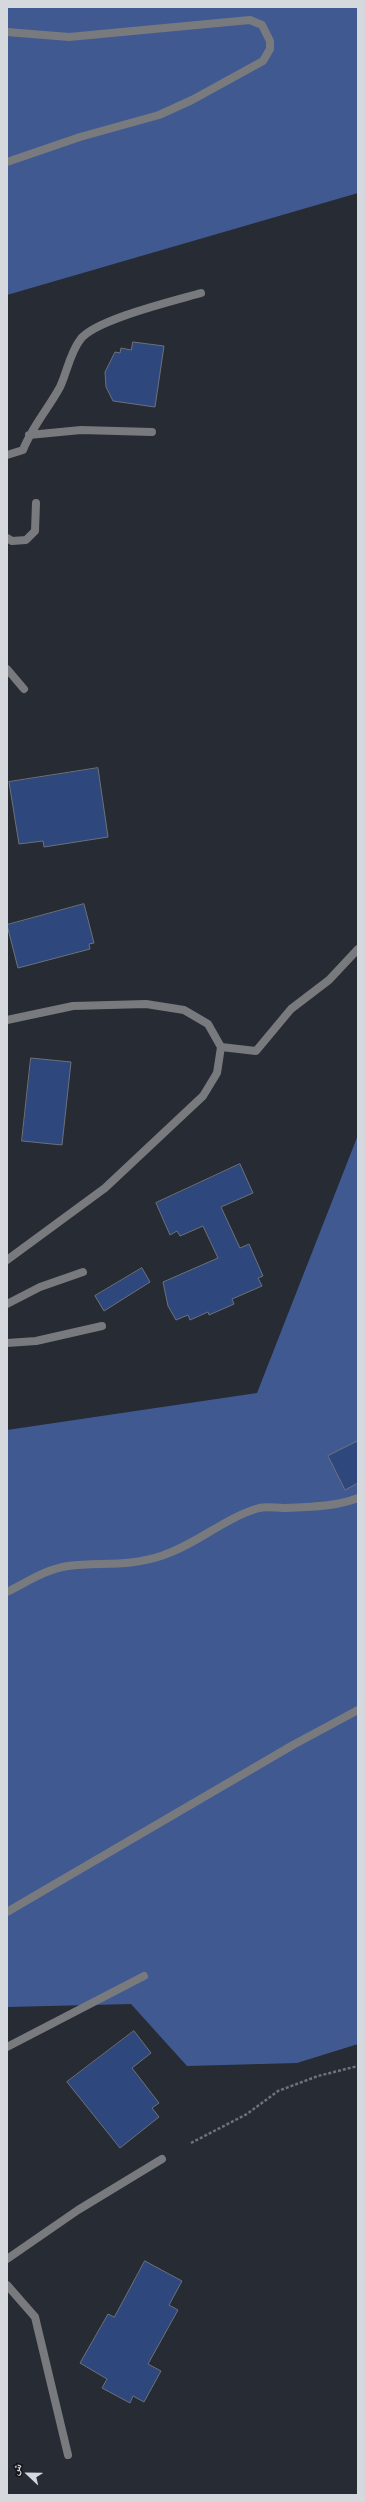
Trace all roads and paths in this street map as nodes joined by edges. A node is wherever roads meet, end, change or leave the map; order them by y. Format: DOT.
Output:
graph roads {
  1 [pos="7,32"];
  2 [pos="7,162"];
  3 [pos="201,294"];
  4 [pos="152,432"];
  5 [pos="29,435"];
  6 [pos="7,455"];
  7 [pos="36,503"];
  8 [pos="7,538"];
  9 [pos="7,669"];
  10 [pos="24,689"];
  11 [pos="358,949"];
  12 [pos="7,1020"];
  13 [pos="221,1047"];
  14 [pos="7,1260"];
  15 [pos="83,1272"];
  16 [pos="7,1304"];
  17 [pos="102,1326"];
  18 [pos="7,1343"];
  19 [pos="358,1498"];
  20 [pos="7,1592"];
  21 [pos="358,1710"];
  22 [pos="7,1912"];
  23 [pos="144,1976"];
  24 [pos="7,2047"];
  25 [pos="358,2066"];
  26 [pos="191,2143"];
  27 [pos="162,2159"];
  28 [pos="7,2259"];
  29 [pos="7,2285"];
  30 [pos="68,2455"];
  1 -- 2 [label="street"];
  3 -- 5 [label="street"];
  4 -- 5 [label="street"];
  5 -- 6 [label="street"];
  7 -- 8 [label="street"];
  9 -- 10 [label="street"];
  11 -- 13 [label="street"];
  12 -- 13 [label="street"];
  13 -- 14 [label="street"];
  15 -- 16 [label="street"];
  17 -- 18 [label="street"];
  19 -- 20 [label="street"];
  21 -- 22 [label="street"];
  23 -- 24 [label="street"];
  25 -- 26 [label="path"];
  27 -- 28 [label="street"];
  29 -- 30 [label="street"];
}
